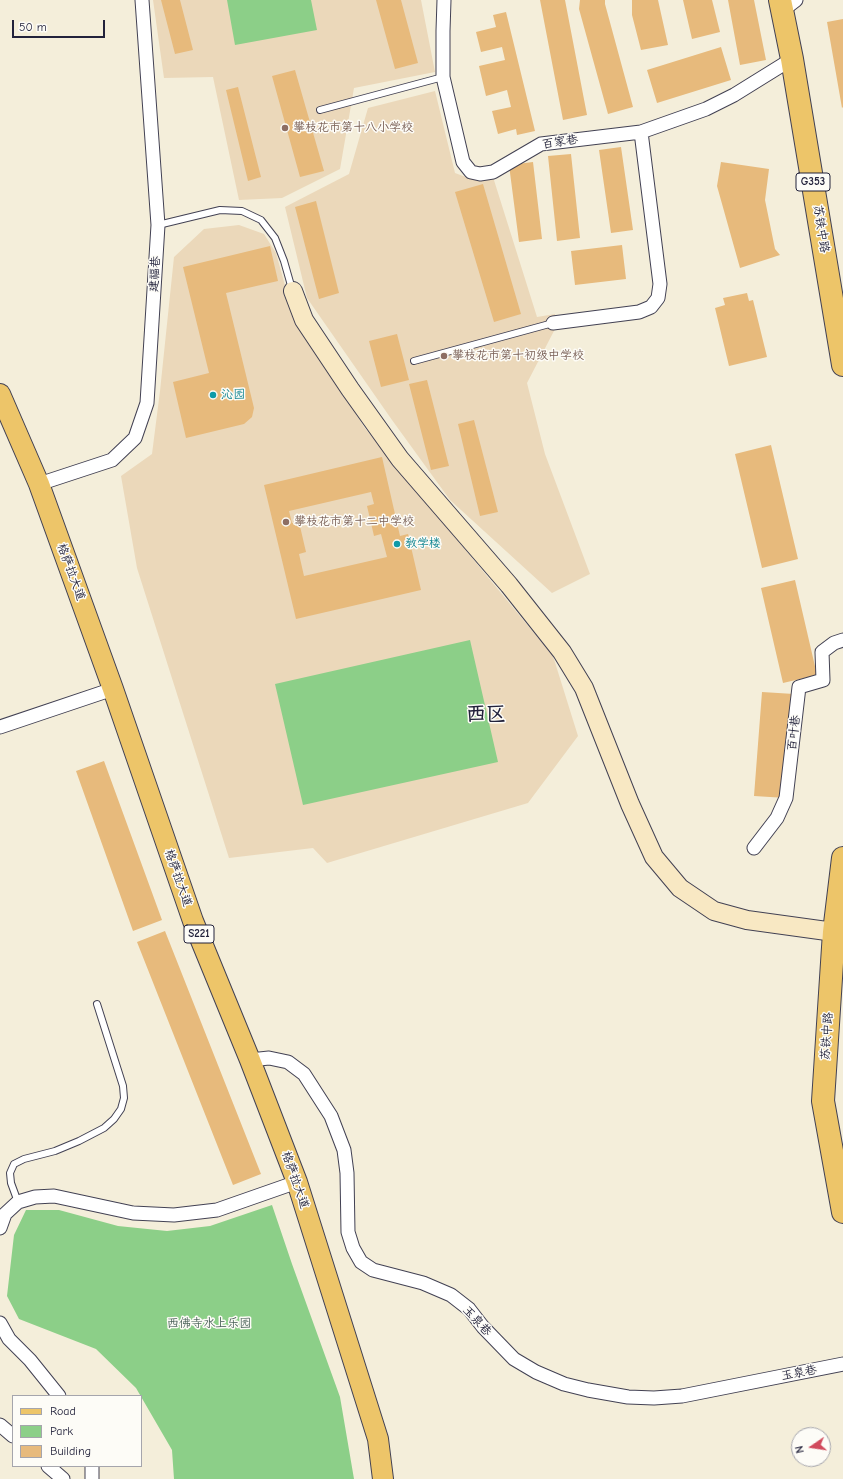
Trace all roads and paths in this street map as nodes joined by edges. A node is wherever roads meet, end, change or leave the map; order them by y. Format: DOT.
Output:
graph roads {
  1 [pos="142,0"];
  2 [pos="444,0"];
  3 [pos="786,3"];
  4 [pos="792,59"];
  5 [pos="444,77"];
  6 [pos="320,110"];
  7 [pos="641,132"];
  8 [pos="158,225"];
  9 [pos="292,291"];
  10 [pos="553,324"];
  11 [pos="414,361"];
  12 [pos="843,364"];
  13 [pos="0,394"];
  14 [pos="39,484"];
  15 [pos="843,640"];
  16 [pos="112,689"];
  17 [pos="0,727"];
  18 [pos="754,848"];
  19 [pos="843,858"];
  20 [pos="843,862"];
  21 [pos="834,932"];
  22 [pos="98,1004"];
  23 [pos="250,1060"];
  24 [pos="297,1182"];
  25 [pos="18,1202"];
  26 [pos="843,1212"];
  27 [pos="0,1228"];
  28 [pos="0,1323"];
  29 [pos="843,1364"];
  30 [pos="58,1395"];
  31 [pos="0,1425"];
  32 [pos="12,1435"];
  33 [pos="49,1467"];
  34 [pos="92,1467"];
  35 [pos="63,1479"];
  36 [pos="92,1479"];
  37 [pos="383,1479"];
  1 -- 8 [label="street, 建福巷"];
  2 -- 5 [label="street, 百家巷"];
  3 -- 4 [label="highway, 苏铁中路 / G353"];
  4 -- 7 [label="street, 百家巷"];
  4 -- 12 [label="highway, 苏铁中路 / G353"];
  5 -- 6 [label="lane"];
  5 -- 7 [label="street, 百家巷"];
  7 -- 10 [label="street"];
  8 -- 9 [label="lane"];
  8 -- 14 [label="street, 建福巷"];
  9 -- 21 [label="street"];
  10 -- 11 [label="lane"];
  13 -- 14 [label="main road, 格萨拉大道 / S221"];
  14 -- 16 [label="main road, 格萨拉大道 / S221"];
  15 -- 18 [label="street, 百叶巷"];
  16 -- 17 [label="street"];
  16 -- 23 [label="main road, 格萨拉大道 / S221"];
  19 -- 20 [label="highway, 苏铁中路"];
  20 -- 21 [label="highway, 苏铁中路"];
  21 -- 26 [label="highway, 苏铁中路"];
  22 -- 25 [label="lane"];
  23 -- 24 [label="main road, 格萨拉大道 / S221"];
  23 -- 29 [label="street, 玉泉巷"];
  24 -- 25 [label="street"];
  24 -- 37 [label="main road, 格萨拉大道 / S221"];
  25 -- 27 [label="street"];
  28 -- 30 [label="street"];
  31 -- 32 [label="street"];
  33 -- 35 [label="street"];
  34 -- 36 [label="street"];
}
